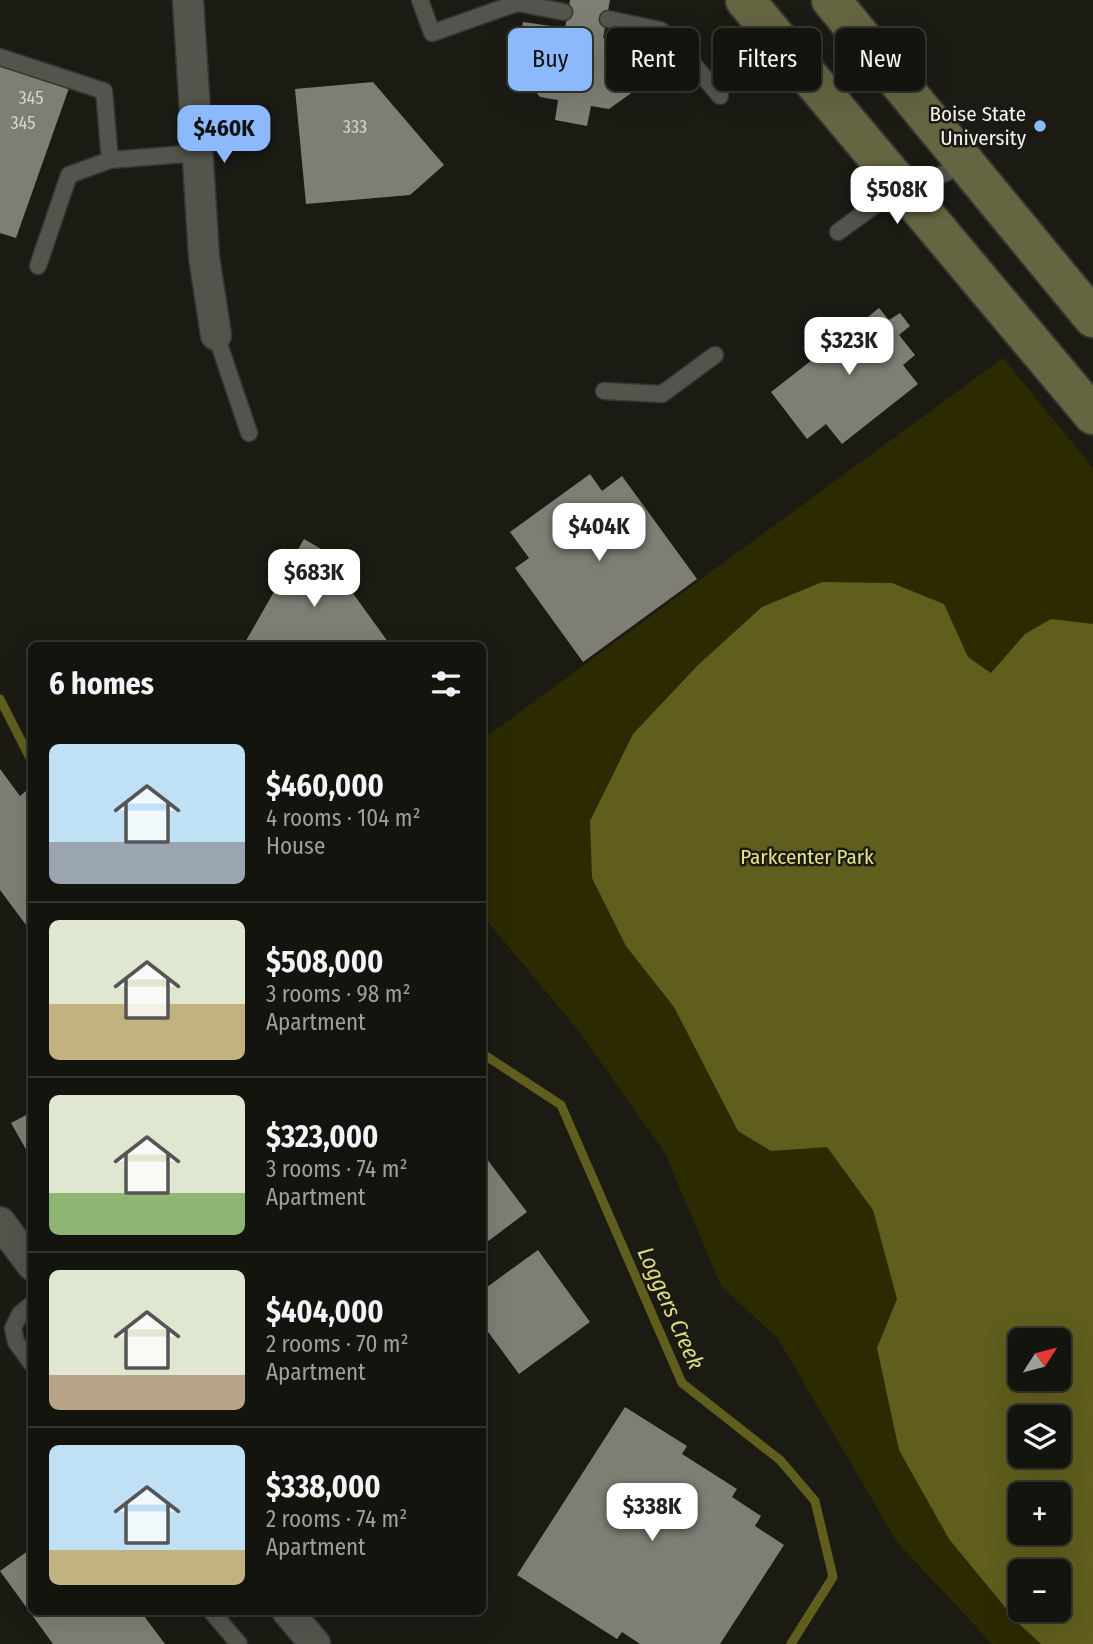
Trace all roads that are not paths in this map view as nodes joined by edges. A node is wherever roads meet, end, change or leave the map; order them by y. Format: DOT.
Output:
graph roads {
  1 [pos="188,0"];
  2 [pos="420,0"];
  3 [pos="745,0"];
  4 [pos="831,0"];
  5 [pos="565,12"];
  6 [pos="608,19"];
  7 [pos="0,57"];
  8 [pos="720,96"];
  9 [pos="198,153"];
  10 [pos="110,160"];
  11 [pos="966,164"];
  12 [pos="905,190"];
  13 [pos="838,233"];
  14 [pos="38,266"];
  15 [pos="1093,318"];
  16 [pos="216,335"];
  17 [pos="715,355"];
  18 [pos="604,391"];
  19 [pos="1093,415"];
  20 [pos="249,433"];
  21 [pos="0,1222"];
  22 [pos="28,1260"];
  23 [pos="28,1307"];
  24 [pos="28,1358"];
  25 [pos="215,1615"];
  26 [pos="291,1615"];
  27 [pos="239,1644"];
  28 [pos="315,1644"];
  1 -- 9 [label="street"];
  2 -- 5 [label="lane"];
  3 -- 12 [label="main road"];
  4 -- 11 [label="main road"];
  6 -- 8 [label="lane"];
  7 -- 10 [label="lane"];
  9 -- 10 [label="lane"];
  9 -- 16 [label="street"];
  10 -- 14 [label="lane"];
  11 -- 12 [label="lane"];
  11 -- 15 [label="main road"];
  12 -- 13 [label="lane"];
  12 -- 19 [label="main road"];
  16 -- 20 [label="lane"];
  17 -- 18 [label="lane"];
  21 -- 22 [label="street"];
  23 -- 24 [label="lane"];
  25 -- 27 [label="lane"];
  26 -- 28 [label="street"];
}
